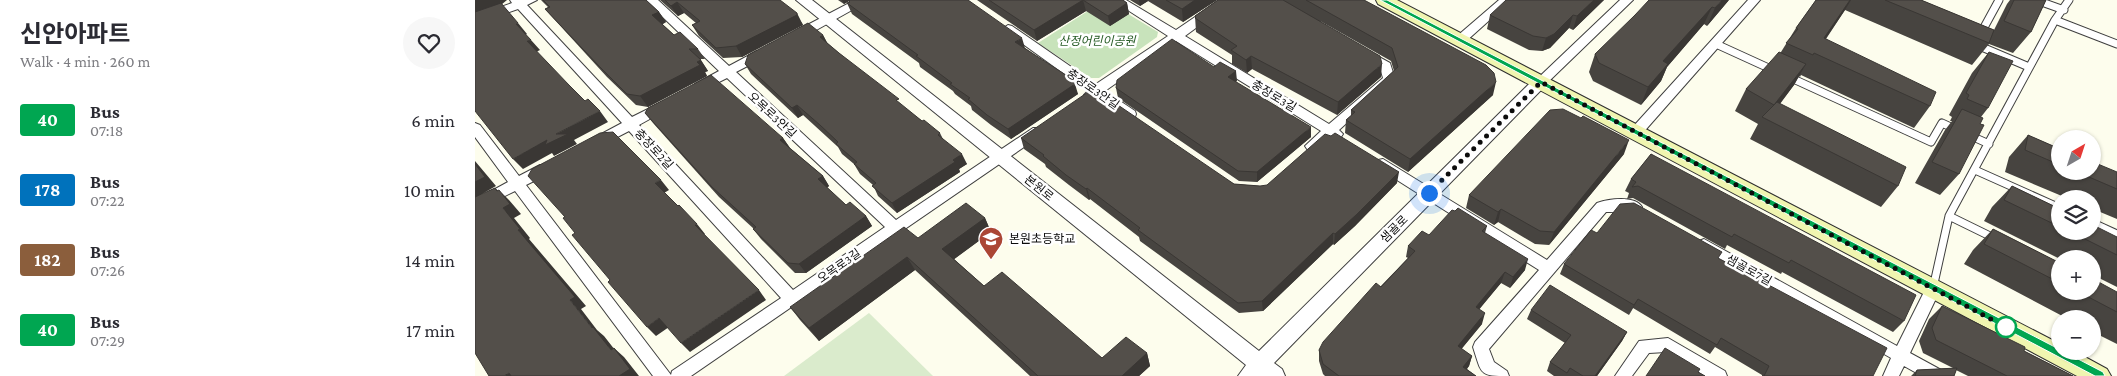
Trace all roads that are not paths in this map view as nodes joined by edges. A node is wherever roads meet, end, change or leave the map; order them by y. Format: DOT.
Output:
graph roads {
  1 [pos="651,0"];
  2 [pos="803,0"];
  3 [pos="864,0"];
  4 [pos="1118,0"];
  5 [pos="1228,0"];
  6 [pos="1384,0"];
  7 [pos="1506,0"];
  8 [pos="1627,0"];
  9 [pos="1755,0"];
  10 [pos="1999,0"];
  11 [pos="2037,0"];
  12 [pos="2069,0"];
  13 [pos="522,1"];
  14 [pos="2064,10"];
  15 [pos="475,20"];
  16 [pos="827,20"];
  17 [pos="2055,20"];
  18 [pos="998,23"];
  19 [pos="1175,36"];
  20 [pos="1460,40"];
  21 [pos="785,42"];
  22 [pos="1716,44"];
  23 [pos="2117,44"];
  24 [pos="1353,47"];
  25 [pos="769,50"];
  26 [pos="2029,67"];
  27 [pos="727,72"];
  28 [pos="1541,82"];
  29 [pos="692,91"];
  30 [pos="1096,91"];
  31 [pos="674,100"];
  32 [pos="1080,102"];
  33 [pos="1137,119"];
  34 [pos="630,124"];
  35 [pos="1048,124"];
  36 [pos="475,128"];
  37 [pos="1330,131"];
  38 [pos="1636,132"];
  39 [pos="1346,141"];
  40 [pos="1989,144"];
  41 [pos="587,147"];
  42 [pos="1302,154"];
  43 [pos="1000,156"];
  44 [pos="1371,157"];
  45 [pos="561,161"];
  46 [pos="1975,170"];
  47 [pos="517,184"];
  48 [pos="1429,193"];
  49 [pos="2051,204"];
  50 [pos="475,206"];
  51 [pos="1650,214"];
  52 [pos="1949,216"];
  53 [pos="2101,227"];
  54 [pos="895,228"];
  55 [pos="2117,234"];
  56 [pos="1693,239"];
  57 [pos="2001,241"];
  58 [pos="1548,268"];
  59 [pos="1933,288"];
  60 [pos="792,299"];
  61 [pos="1901,356"];
  62 [pos="1254,370"];
  63 [pos="663,376"];
  64 [pos="678,376"];
  65 [pos="1275,376"];
  66 [pos="1501,376"];
  67 [pos="1623,376"];
  68 [pos="1719,376"];
  69 [pos="1891,376"];
  70 [pos="1937,376"];
  71 [pos="2099,376"];
  1 -- 27 [label="street, 오목로3안길"];
  2 -- 16 [label="street, 본원로"];
  3 -- 16 [label="street"];
  4 -- 19 [label="street, 충장로3길"];
  5 -- 19 [label="street"];
  6 -- 20 [label="main road"];
  7 -- 20 [label="street"];
  8 -- 28 [label="street, 샘골로"];
  9 -- 22 [label="street"];
  10 -- 26 [label="lane"];
  11 -- 14 [label="lane"];
  12 -- 14 [label="lane"];
  13 -- 15 [label="street"];
  13 -- 34 [label="street, 충장로2길"];
  14 -- 17 [label="lane"];
  16 -- 21 [label="street"];
  16 -- 43 [label="street, 본원로"];
  17 -- 23 [label="lane"];
  17 -- 26 [label="lane"];
  18 -- 30 [label="street, 충장로3안길"];
  19 -- 30 [label="street"];
  19 -- 37 [label="street, 충장로3길"];
  20 -- 28 [label="main road"];
  22 -- 38 [label="street"];
  22 -- 40 [label="lane"];
  24 -- 37 [label="street"];
  25 -- 27 [label="street"];
  26 -- 40 [label="lane"];
  27 -- 29 [label="street"];
  27 -- 54 [label="street, 오목로3안길"];
  28 -- 38 [label="main road"];
  28 -- 48 [label="street, 샘골로"];
  30 -- 32 [label="street"];
  30 -- 33 [label="street, 충장로3안길"];
  31 -- 34 [label="street"];
  34 -- 41 [label="street"];
  34 -- 60 [label="street, 충장로2길"];
  35 -- 43 [label="street, 오목로3길"];
  36 -- 47 [label="street"];
  37 -- 39 [label="street, 충장로3길"];
  37 -- 42 [label="street"];
  38 -- 59 [label="main road"];
  40 -- 46 [label="lane"];
  43 -- 54 [label="street, 오목로3길"];
  43 -- 62 [label="street, 본원로"];
  44 -- 48 [label="street"];
  45 -- 47 [label="street"];
  46 -- 49 [label="lane"];
  46 -- 52 [label="lane"];
  47 -- 50 [label="street"];
  47 -- 63 [label="street"];
  48 -- 58 [label="street"];
  48 -- 62 [label="street, 샘골로"];
  51 -- 58 [label="street"];
  52 -- 57 [label="lane"];
  52 -- 59 [label="lane"];
  53 -- 55 [label="lane"];
  54 -- 60 [label="street, 오목로3길"];
  56 -- 61 [label="street, 샘골로7길"];
  58 -- 66 [label="street"];
  59 -- 61 [label="street"];
  59 -- 71 [label="main road"];
  60 -- 64 [label="street, 오목로3길"];
  61 -- 69 [label="street"];
  61 -- 70 [label="street, 샘골로7길"];
  62 -- 65 [label="street, 본원로"];
  67 -- 68 [label="street"];
}
